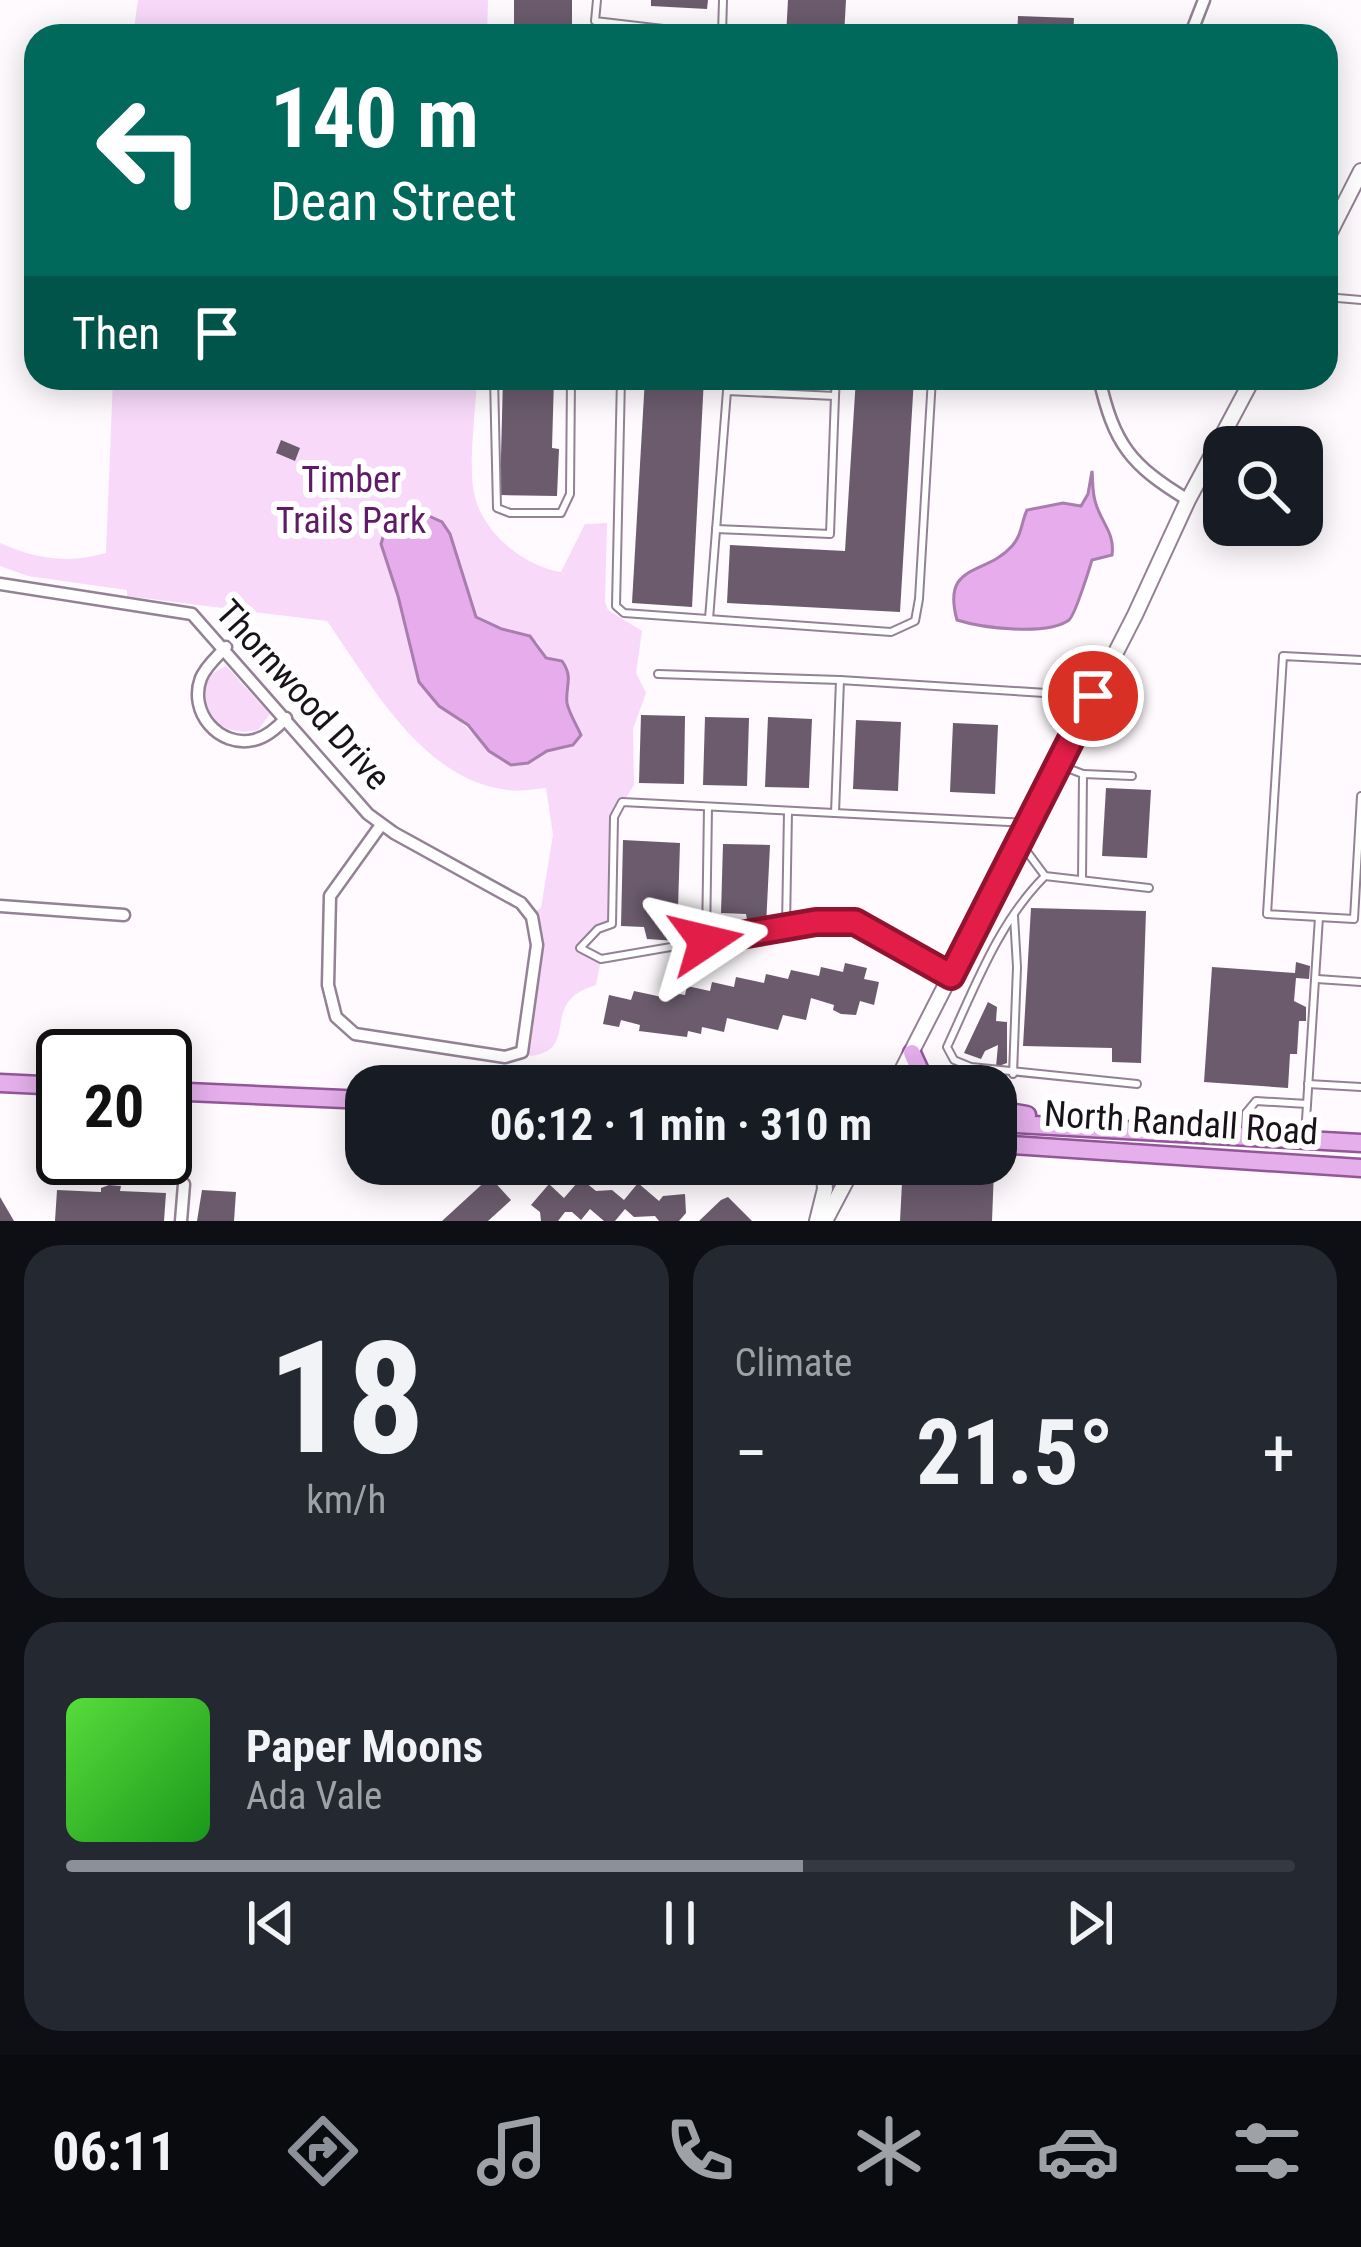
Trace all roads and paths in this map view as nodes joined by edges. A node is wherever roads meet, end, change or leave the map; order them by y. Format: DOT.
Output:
graph roads {
  1 [pos="597,0"];
  2 [pos="595,22"];
  3 [pos="615,24"];
  4 [pos="1361,171"];
  5 [pos="1338,216"];
  6 [pos="494,390"];
  7 [pos="571,390"];
  8 [pos="620,390"];
  9 [pos="836,390"];
  10 [pos="931,390"];
  11 [pos="1103,390"];
  12 [pos="1246,390"];
  13 [pos="836,396"];
  14 [pos="1188,500"];
  15 [pos="716,529"];
  16 [pos="0,584"];
  17 [pos="709,619"];
  18 [pos="226,647"];
  19 [pos="1361,660"];
  20 [pos="658,674"];
  21 [pos="840,680"];
  22 [pos="1093,696"];
  23 [pos="286,718"];
  24 [pos="1059,764"];
  25 [pos="1083,774"];
  26 [pos="1132,776"];
  27 [pos="1361,796"];
  28 [pos="708,807"];
  29 [pos="788,811"];
  30 [pos="835,813"];
  31 [pos="1029,823"];
  32 [pos="381,825"];
  33 [pos="1019,842"];
  34 [pos="1045,875"];
  35 [pos="1082,880"];
  36 [pos="1149,888"];
  37 [pos="0,906"];
  38 [pos="1014,912"];
  39 [pos="124,915"];
  40 [pos="1319,917"];
  41 [pos="786,927"];
  42 [pos="706,941"];
  43 [pos="951,976"];
  44 [pos="1315,979"];
  45 [pos="1361,982"];
  46 [pos="912,1052"];
  47 [pos="905,1065"];
  48 [pos="918,1065"];
  49 [pos="975,1065"];
  50 [pos="1013,1065"];
  51 [pos="1017,1074"];
  52 [pos="0,1083"];
  53 [pos="1136,1084"];
  54 [pos="1308,1084"];
  55 [pos="36,1085"];
  56 [pos="1361,1087"];
  57 [pos="192,1091"];
  58 [pos="345,1099"];
  59 [pos="1307,1104"];
  60 [pos="1017,1113"];
  61 [pos="1017,1125"];
  62 [pos="1099,1127"];
  63 [pos="1245,1137"];
  64 [pos="1305,1140"];
  65 [pos="1361,1143"];
  66 [pos="1017,1145"];
  67 [pos="1361,1168"];
  68 [pos="184,1185"];
  69 [pos="825,1185"];
  70 [pos="842,1185"];
  71 [pos="181,1221"];
  72 [pos="821,1221"];
  1 -- 2 [label="lane"];
  2 -- 3 [label="lane"];
  4 -- 5 [label="street"];
  6 -- 7 [label="lane"];
  8 -- 17 [label="lane"];
  9 -- 13 [label="lane"];
  10 -- 17 [label="lane"];
  11 -- 14 [label="street"];
  12 -- 14 [label="street"];
  13 -- 15 [label="lane"];
  13 -- 15 [label="lane"];
  14 -- 22 [label="street"];
  15 -- 17 [label="lane"];
  16 -- 18 [label="street, Thornwood Drive"];
  18 -- 23 [label="street, Thornwood Drive"];
  18 -- 23 [label="street"];
  19 -- 40 [label="lane"];
  20 -- 21 [label="lane"];
  21 -- 22 [label="lane"];
  21 -- 30 [label="lane"];
  22 -- 24 [label="street"];
  23 -- 32 [label="street, Thornwood Drive"];
  24 -- 25 [label="lane"];
  24 -- 31 [label="street"];
  25 -- 26 [label="lane"];
  25 -- 35 [label="lane"];
  27 -- 40 [label="lane"];
  28 -- 29 [label="lane"];
  28 -- 42 [label="lane"];
  28 -- 42 [label="lane"];
  29 -- 30 [label="lane"];
  29 -- 41 [label="lane"];
  30 -- 31 [label="lane"];
  31 -- 33 [label="street"];
  32 -- 32 [label="street, Thornwood Drive"];
  33 -- 34 [label="lane"];
  33 -- 43 [label="street"];
  34 -- 35 [label="lane"];
  34 -- 38 [label="lane"];
  35 -- 36 [label="lane"];
  37 -- 39 [label="street"];
  38 -- 49 [label="lane"];
  38 -- 50 [label="lane"];
  40 -- 44 [label="lane"];
  41 -- 42 [label="lane"];
  41 -- 43 [label="lane"];
  43 -- 46 [label="street"];
  44 -- 45 [label="lane"];
  44 -- 54 [label="lane"];
  46 -- 47 [label="street"];
  46 -- 48 [label="main road"];
  51 -- 53 [label="lane"];
  52 -- 55 [label="main road"];
  54 -- 56 [label="lane"];
  54 -- 59 [label="lane"];
  57 -- 58 [label="main road"];
  59 -- 63 [label="lane"];
  59 -- 64 [label="lane"];
  60 -- 62 [label="main road"];
  61 -- 62 [label="main road, North Randall Road"];
  62 -- 63 [label="main road, North Randall Road"];
  63 -- 64 [label="main road, North Randall Road"];
  64 -- 65 [label="main road, North Randall Road"];
  66 -- 67 [label="main road, North Randall Road"];
  68 -- 71 [label="street"];
  69 -- 72 [label="street"];
  70 -- 72 [label="street"];
}
